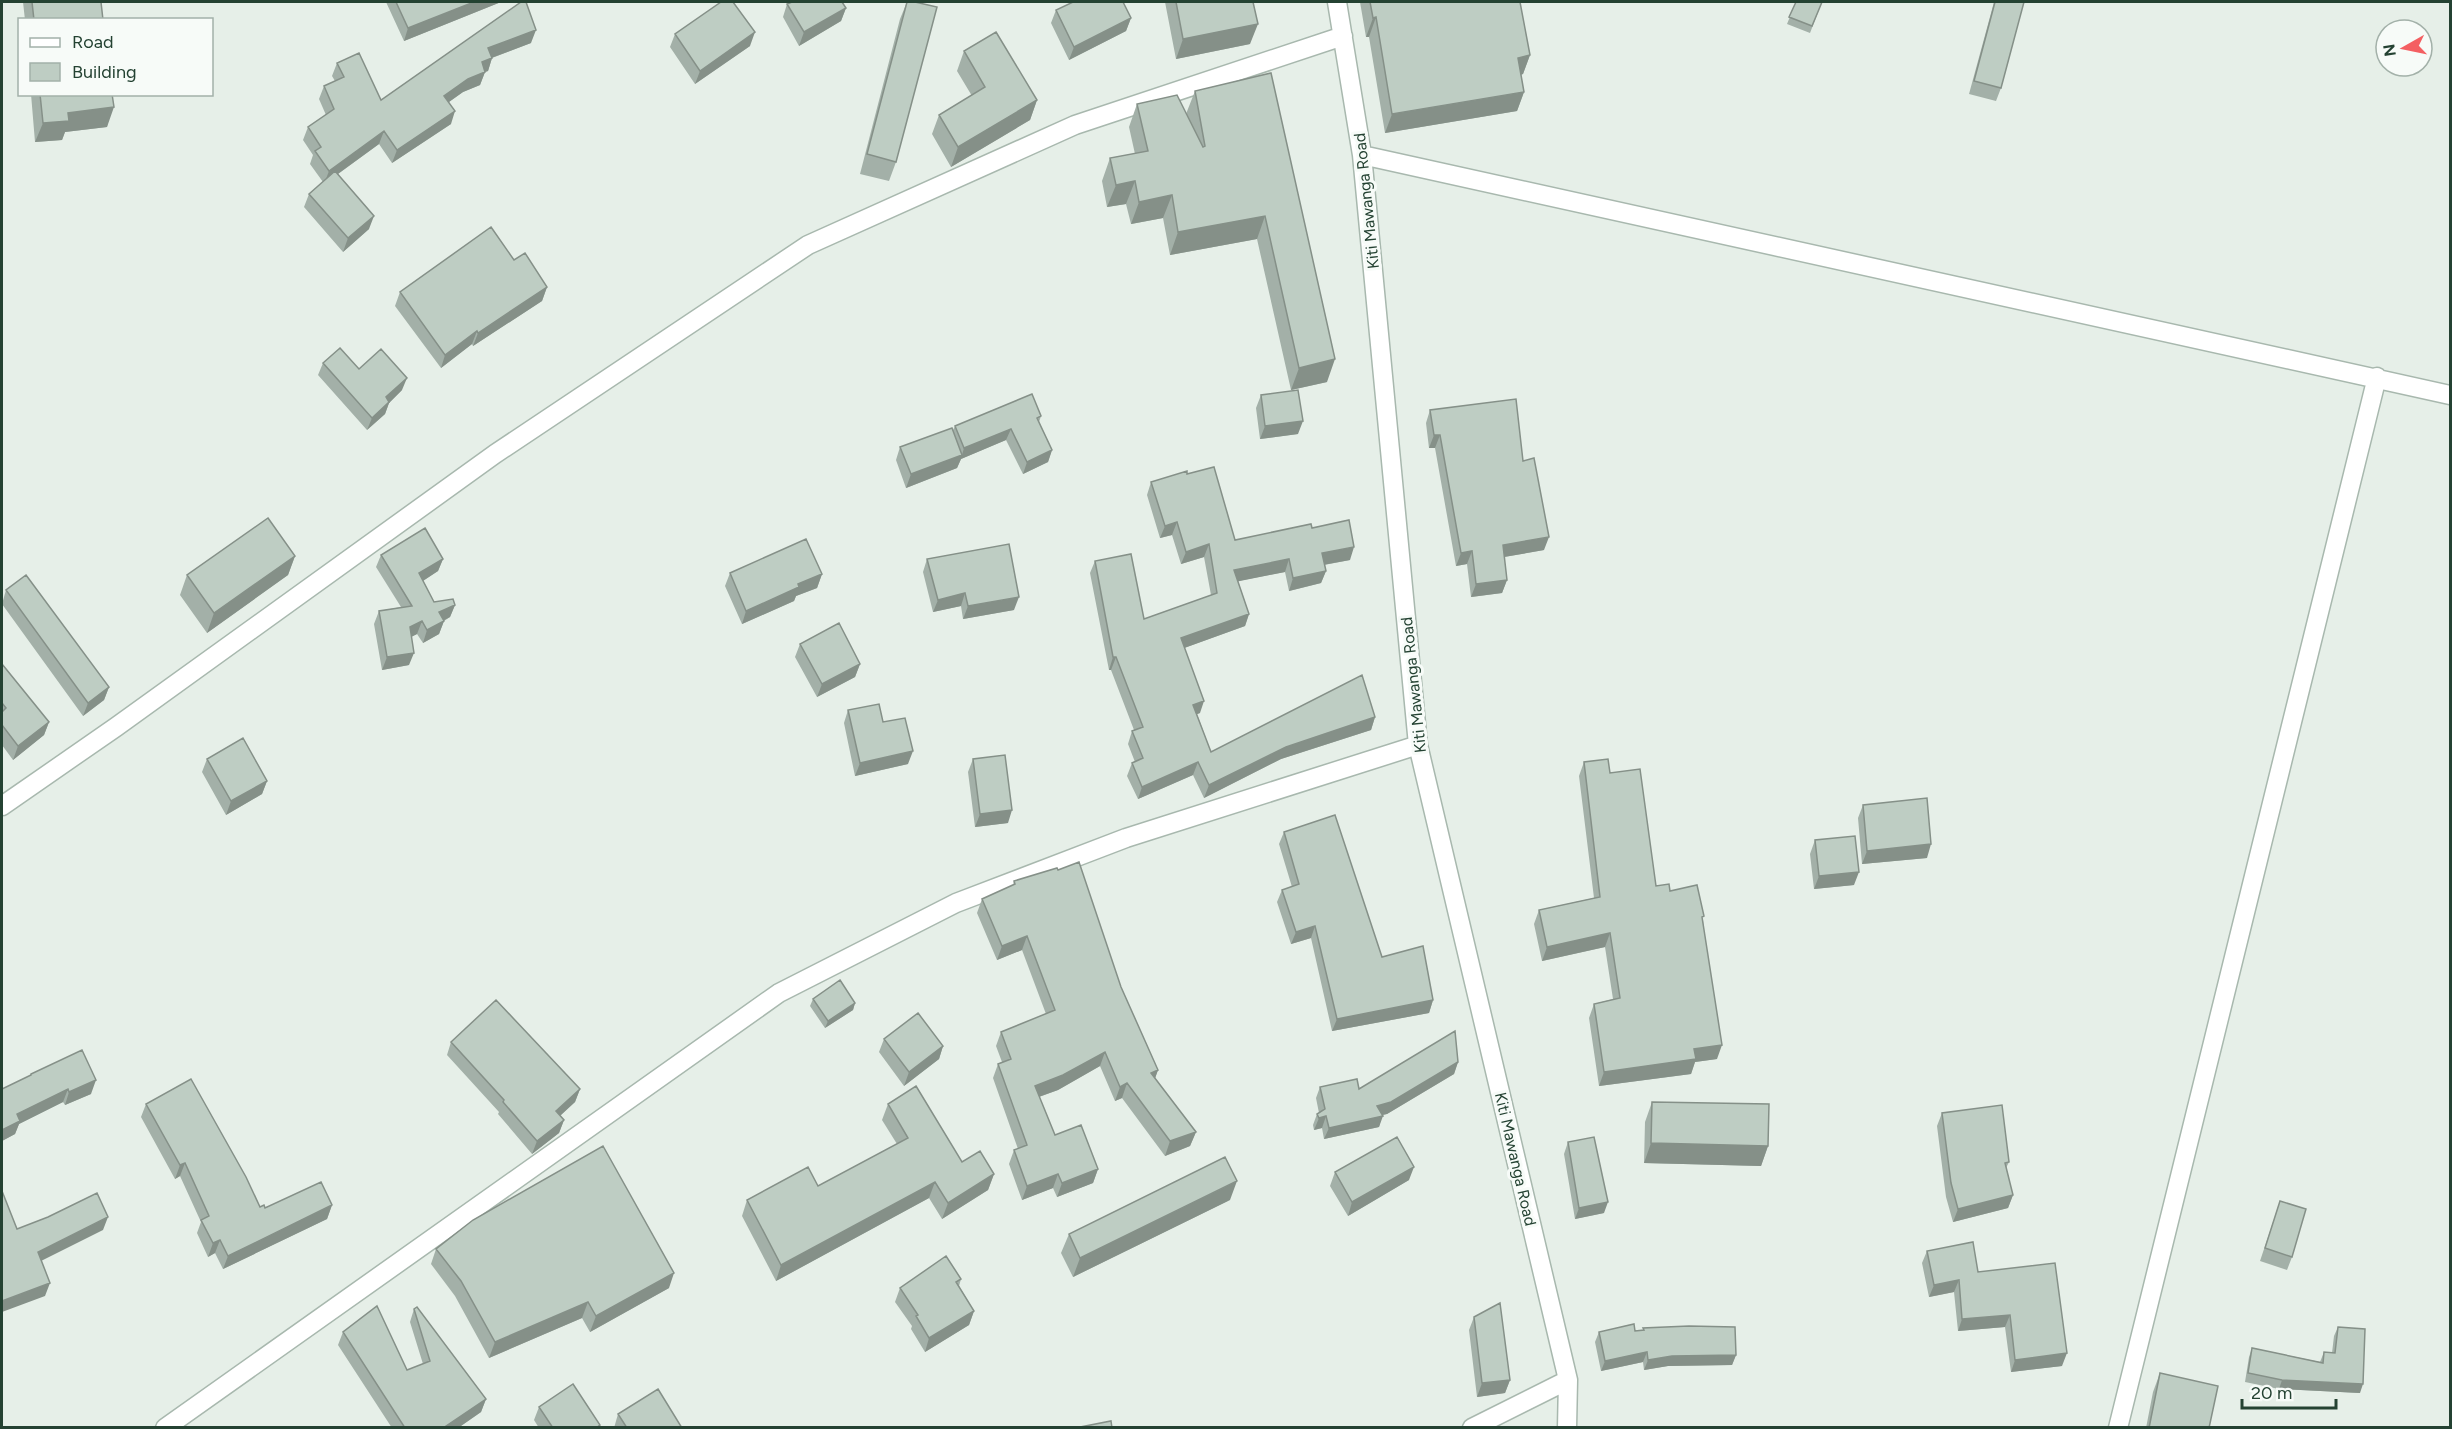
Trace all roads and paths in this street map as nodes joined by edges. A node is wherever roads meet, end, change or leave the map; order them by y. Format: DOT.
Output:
graph roads {
  1 [pos="1337,2"];
  2 [pos="1343,36"];
  3 [pos="1362,155"];
  4 [pos="2376,377"];
  5 [pos="2451,395"];
  6 [pos="1418,745"];
  7 [pos="2,806"];
  8 [pos="1568,1380"];
  9 [pos="165,1428"];
  10 [pos="1472,1428"];
  11 [pos="1567,1428"];
  12 [pos="2118,1428"];
  1 -- 2 [label="street, Kiti Mawanga Road"];
  2 -- 3 [label="street, Kiti Mawanga Road"];
  2 -- 7 [label="street"];
  3 -- 4 [label="street"];
  3 -- 6 [label="street, Kiti Mawanga Road"];
  4 -- 5 [label="street"];
  4 -- 12 [label="street"];
  6 -- 8 [label="street, Kiti Mawanga Road"];
  6 -- 9 [label="street"];
  8 -- 10 [label="street"];
  8 -- 11 [label="street, Kiti Mawanga Road"];
}
